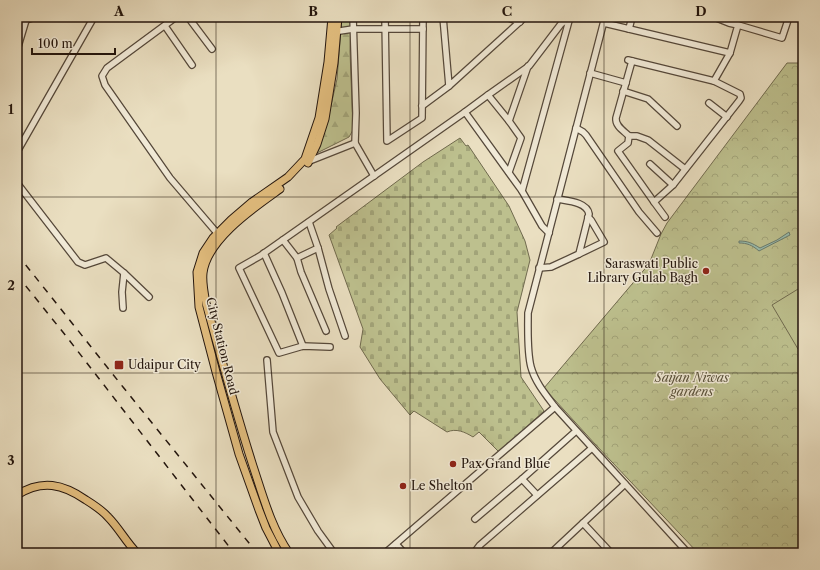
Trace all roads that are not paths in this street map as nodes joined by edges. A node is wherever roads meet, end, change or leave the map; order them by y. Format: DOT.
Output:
graph roads {
  1 [pos="36,17"];
  2 [pos="94,17"];
  3 [pos="176,17"];
  4 [pos="188,17"];
  5 [pos="332,17"];
  6 [pos="338,17"];
  7 [pos="353,17"];
  8 [pos="385,17"];
  9 [pos="423,17"];
  10 [pos="444,17"];
  11 [pos="506,17"];
  12 [pos="525,17"];
  13 [pos="570,17"];
  14 [pos="632,17"];
  15 [pos="714,17"];
  16 [pos="789,17"];
  17 [pos="20,20"];
  18 [pos="604,20"];
  19 [pos="520,22"];
  20 [pos="738,25"];
  21 [pos="165,26"];
  22 [pos="353,29"];
  23 [pos="385,29"];
  24 [pos="423,29"];
  25 [pos="629,29"];
  26 [pos="334,32"];
  27 [pos="212,49"];
  28 [pos="17,50"];
  29 [pos="730,53"];
  30 [pos="192,65"];
  31 [pos="529,66"];
  32 [pos="590,74"];
  33 [pos="714,81"];
  34 [pos="626,83"];
  35 [pos="449,86"];
  36 [pos="624,91"];
  37 [pos="488,95"];
  38 [pos="708,102"];
  39 [pos="422,106"];
  40 [pos="465,112"];
  41 [pos="727,117"];
  42 [pos="509,121"];
  43 [pos="677,126"];
  44 [pos="576,128"];
  45 [pos="629,136"];
  46 [pos="355,143"];
  47 [pos="17,152"];
  48 [pos="309,161"];
  49 [pos="300,164"];
  50 [pos="650,164"];
  51 [pos="685,170"];
  52 [pos="509,172"];
  53 [pos="374,176"];
  54 [pos="17,183"];
  55 [pos="673,185"];
  56 [pos="522,191"];
  57 [pos="557,199"];
  58 [pos="654,202"];
  59 [pos="588,217"];
  60 [pos="664,217"];
  61 [pos="309,222"];
  62 [pos="217,233"];
  63 [pos="549,233"];
  64 [pos="657,234"];
  65 [pos="283,240"];
  66 [pos="318,248"];
  67 [pos="264,254"];
  68 [pos="579,254"];
  69 [pos="297,258"];
  70 [pos="539,268"];
  71 [pos="124,273"];
  72 [pos="149,297"];
  73 [pos="123,308"];
  74 [pos="326,332"];
  75 [pos="345,336"];
  76 [pos="303,346"];
  77 [pos="330,347"];
  78 [pos="267,360"];
  79 [pos="555,407"];
  80 [pos="576,431"];
  81 [pos="592,448"];
  82 [pos="522,479"];
  83 [pos="625,484"];
  84 [pos="17,495"];
  85 [pos="537,495"];
  86 [pos="475,518"];
  87 [pos="583,523"];
  88 [pos="396,544"];
  89 [pos="136,553"];
  90 [pos="279,553"];
  91 [pos="289,553"];
  92 [pos="334,553"];
  93 [pos="385,553"];
  94 [pos="404,553"];
  95 [pos="474,553"];
  96 [pos="551,553"];
  97 [pos="611,553"];
  98 [pos="688,553"];
  1 -- 17 [label="street"];
  2 -- 47 [label="street"];
  3 -- 21 [label="street"];
  4 -- 27 [label="street"];
  5 -- 26 [label="main road, City Station Road"];
  6 -- 26 [label="main road, City Station Road"];
  7 -- 22 [label="street"];
  8 -- 23 [label="street"];
  9 -- 24 [label="street"];
  10 -- 35 [label="street"];
  11 -- 19 [label="street"];
  12 -- 19 [label="street"];
  13 -- 31 [label="street"];
  13 -- 56 [label="street"];
  14 -- 25 [label="street"];
  15 -- 20 [label="street"];
  16 -- 20 [label="street"];
  17 -- 28 [label="street"];
  18 -- 25 [label="street"];
  18 -- 32 [label="street"];
  19 -- 35 [label="street"];
  20 -- 29 [label="street"];
  21 -- 30 [label="street"];
  21 -- 62 [label="street"];
  22 -- 23 [label="street"];
  22 -- 26 [label="street"];
  22 -- 46 [label="street"];
  23 -- 24 [label="street"];
  23 -- 39 [label="street"];
  24 -- 39 [label="street"];
  25 -- 29 [label="street"];
  26 -- 48 [label="main road, City Station Road"];
  26 -- 49 [label="main road, City Station Road"];
  29 -- 33 [label="street"];
  31 -- 37 [label="street"];
  31 -- 42 [label="street"];
  32 -- 34 [label="street"];
  32 -- 44 [label="street"];
  33 -- 34 [label="street"];
  33 -- 41 [label="street"];
  34 -- 36 [label="street"];
  35 -- 39 [label="street"];
  36 -- 43 [label="street"];
  36 -- 45 [label="street"];
  37 -- 40 [label="street"];
  37 -- 42 [label="street"];
  38 -- 41 [label="street"];
  40 -- 52 [label="street"];
  40 -- 53 [label="street"];
  41 -- 51 [label="street"];
  42 -- 52 [label="street"];
  44 -- 57 [label="street"];
  44 -- 64 [label="street"];
  45 -- 51 [label="street"];
  45 -- 58 [label="street"];
  46 -- 48 [label="street"];
  46 -- 53 [label="street"];
  48 -- 49 [label="street"];
  48 -- 91 [label="main road, City Station Road"];
  49 -- 62 [label="main road, City Station Road"];
  50 -- 55 [label="street"];
  51 -- 55 [label="street"];
  52 -- 56 [label="street"];
  53 -- 61 [label="street"];
  54 -- 71 [label="street"];
  55 -- 58 [label="street"];
  56 -- 63 [label="street"];
  57 -- 59 [label="street"];
  57 -- 63 [label="street"];
  58 -- 60 [label="street"];
  59 -- 68 [label="street"];
  59 -- 68 [label="street"];
  61 -- 65 [label="street"];
  61 -- 66 [label="street"];
  62 -- 90 [label="main road, City Station Road"];
  63 -- 70 [label="street"];
  65 -- 67 [label="street"];
  65 -- 69 [label="street"];
  66 -- 69 [label="street"];
  66 -- 75 [label="street"];
  67 -- 76 [label="street"];
  67 -- 76 [label="street"];
  68 -- 70 [label="street"];
  69 -- 74 [label="street"];
  70 -- 79 [label="street"];
  71 -- 72 [label="street"];
  71 -- 73 [label="street"];
  76 -- 77 [label="street"];
  78 -- 92 [label="street"];
  79 -- 80 [label="street"];
  79 -- 88 [label="street"];
  80 -- 81 [label="street"];
  80 -- 82 [label="street"];
  81 -- 83 [label="street"];
  81 -- 85 [label="street"];
  82 -- 85 [label="street"];
  82 -- 86 [label="street"];
  83 -- 87 [label="street"];
  83 -- 98 [label="street"];
  84 -- 89 [label="main road"];
  85 -- 95 [label="street"];
  87 -- 96 [label="street"];
  87 -- 97 [label="street"];
  88 -- 93 [label="street"];
  88 -- 94 [label="street"];
}
